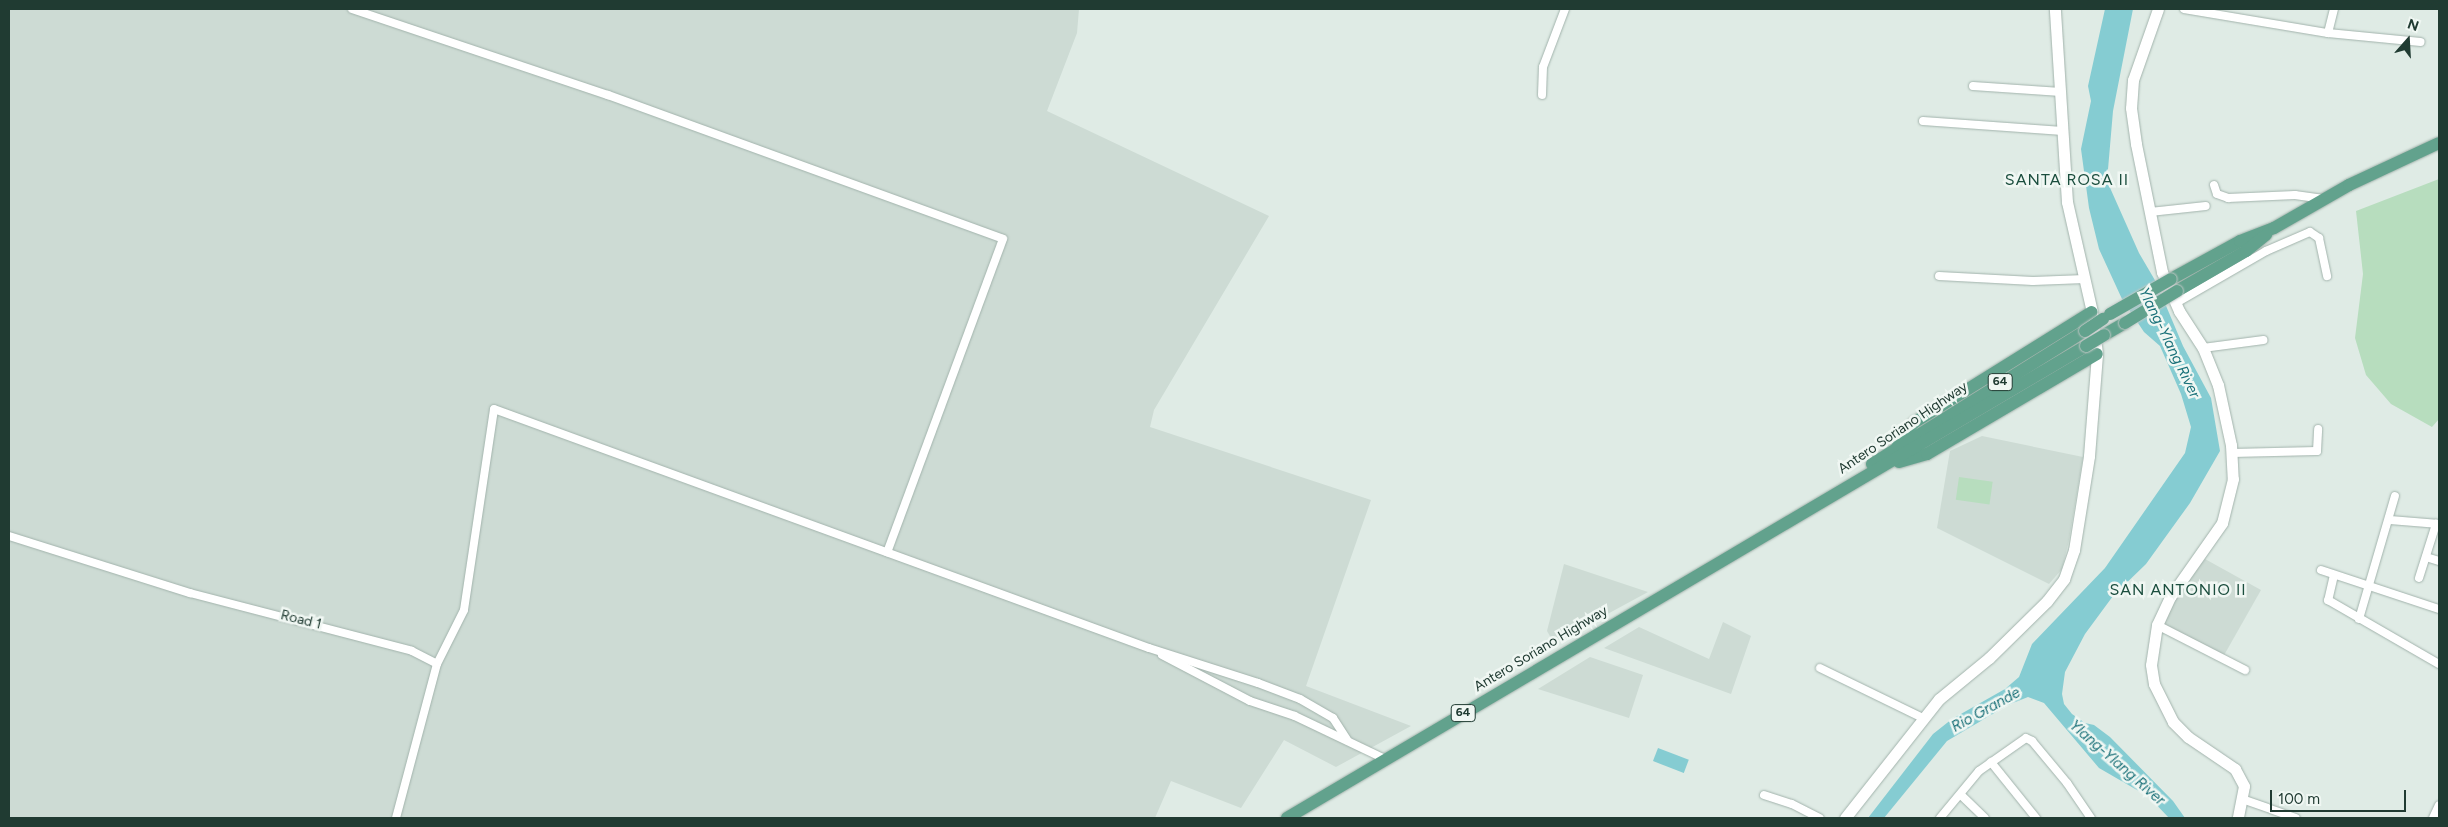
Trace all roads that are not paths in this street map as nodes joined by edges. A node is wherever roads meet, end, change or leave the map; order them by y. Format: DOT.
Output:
graph roads {
  1 [pos="352,9"];
  2 [pos="1565,9"];
  3 [pos="2055,9"];
  4 [pos="2158,9"];
  5 [pos="2184,9"];
  6 [pos="2334,9"];
  7 [pos="2328,33"];
  8 [pos="2421,42"];
  9 [pos="1973,86"];
  10 [pos="2061,92"];
  11 [pos="1542,95"];
  12 [pos="1923,121"];
  13 [pos="2063,130"];
  14 [pos="2439,143"];
  15 [pos="2214,185"];
  16 [pos="2324,198"];
  17 [pos="2206,206"];
  18 [pos="2150,212"];
  19 [pos="2274,228"];
  20 [pos="1939,276"];
  21 [pos="2327,276"];
  22 [pos="2085,279"];
  23 [pos="2176,297"];
  24 [pos="2092,312"];
  25 [pos="2263,340"];
  26 [pos="2203,348"];
  27 [pos="2097,354"];
  28 [pos="2318,429"];
  29 [pos="2232,453"];
  30 [pos="1880,463"];
  31 [pos="2395,496"];
  32 [pos="2390,520"];
  33 [pos="2438,524"];
  34 [pos="9,536"];
  35 [pos="887,552"];
  36 [pos="2426,557"];
  37 [pos="2439,561"];
  38 [pos="2321,570"];
  39 [pos="2334,575"];
  40 [pos="2419,578"];
  41 [pos="2370,586"];
  42 [pos="2439,609"];
  43 [pos="2359,620"];
  44 [pos="2157,625"];
  45 [pos="1149,648"];
  46 [pos="438,664"];
  47 [pos="2439,664"];
  48 [pos="1820,668"];
  49 [pos="2245,670"];
  50 [pos="1923,718"];
  51 [pos="1348,741"];
  52 [pos="1385,759"];
  53 [pos="1990,762"];
  54 [pos="1764,795"];
  55 [pos="1961,795"];
  56 [pos="2242,799"];
  57 [pos="2439,805"];
  58 [pos="396,818"];
  59 [pos="1287,818"];
  60 [pos="1820,818"];
  61 [pos="1845,818"];
  62 [pos="1940,818"];
  63 [pos="1984,818"];
  64 [pos="2036,818"];
  65 [pos="2091,818"];
  66 [pos="2238,818"];
  67 [pos="2296,818"];
  68 [pos="2433,818"];
  1 -- 35 [label="street"];
  2 -- 11 [label="street"];
  3 -- 10 [label="main road"];
  4 -- 18 [label="main road"];
  5 -- 7 [label="street"];
  6 -- 7 [label="street"];
  7 -- 8 [label="street"];
  9 -- 10 [label="street"];
  10 -- 13 [label="main road"];
  12 -- 13 [label="street"];
  13 -- 22 [label="main road"];
  14 -- 16 [label="main road, Antero Soriano Highway / 64"];
  15 -- 16 [label="street"];
  16 -- 19 [label="main road, Antero Soriano Highway / 64"];
  17 -- 18 [label="street"];
  18 -- 23 [label="main road"];
  19 -- 23 [label="main road, Antero Soriano Highway / 64"];
  19 -- 30 [label="main road, Antero Soriano Highway / 64, bridge"];
  20 -- 22 [label="street"];
  21 -- 23 [label="street"];
  22 -- 24 [label="main road"];
  23 -- 26 [label="main road"];
  23 -- 30 [label="main road, Antero Soriano Highway / 64, bridge"];
  24 -- 27 [label="main road"];
  24 -- 30 [label="main road"];
  25 -- 26 [label="street"];
  26 -- 29 [label="main road"];
  27 -- 30 [label="main road"];
  27 -- 50 [label="main road"];
  28 -- 29 [label="street"];
  29 -- 44 [label="main road"];
  30 -- 52 [label="main road, Antero Soriano Highway / 64"];
  31 -- 32 [label="street"];
  32 -- 33 [label="street"];
  32 -- 41 [label="street"];
  33 -- 36 [label="street"];
  34 -- 46 [label="street, Road 1"];
  35 -- 45 [label="street"];
  35 -- 46 [label="street"];
  36 -- 37 [label="street"];
  36 -- 40 [label="street"];
  38 -- 39 [label="street"];
  39 -- 41 [label="street"];
  39 -- 43 [label="street"];
  41 -- 42 [label="street"];
  41 -- 43 [label="street"];
  43 -- 47 [label="street"];
  44 -- 49 [label="street"];
  44 -- 56 [label="main road"];
  45 -- 51 [label="street"];
  45 -- 51 [label="street"];
  46 -- 58 [label="street"];
  48 -- 50 [label="street"];
  50 -- 61 [label="main road"];
  51 -- 52 [label="street"];
  52 -- 59 [label="main road, Antero Soriano Highway / 64"];
  53 -- 55 [label="street"];
  53 -- 64 [label="street"];
  53 -- 65 [label="street"];
  54 -- 60 [label="street"];
  55 -- 62 [label="street"];
  55 -- 63 [label="street"];
  56 -- 66 [label="main road"];
  56 -- 67 [label="street"];
  57 -- 68 [label="street"];
}
